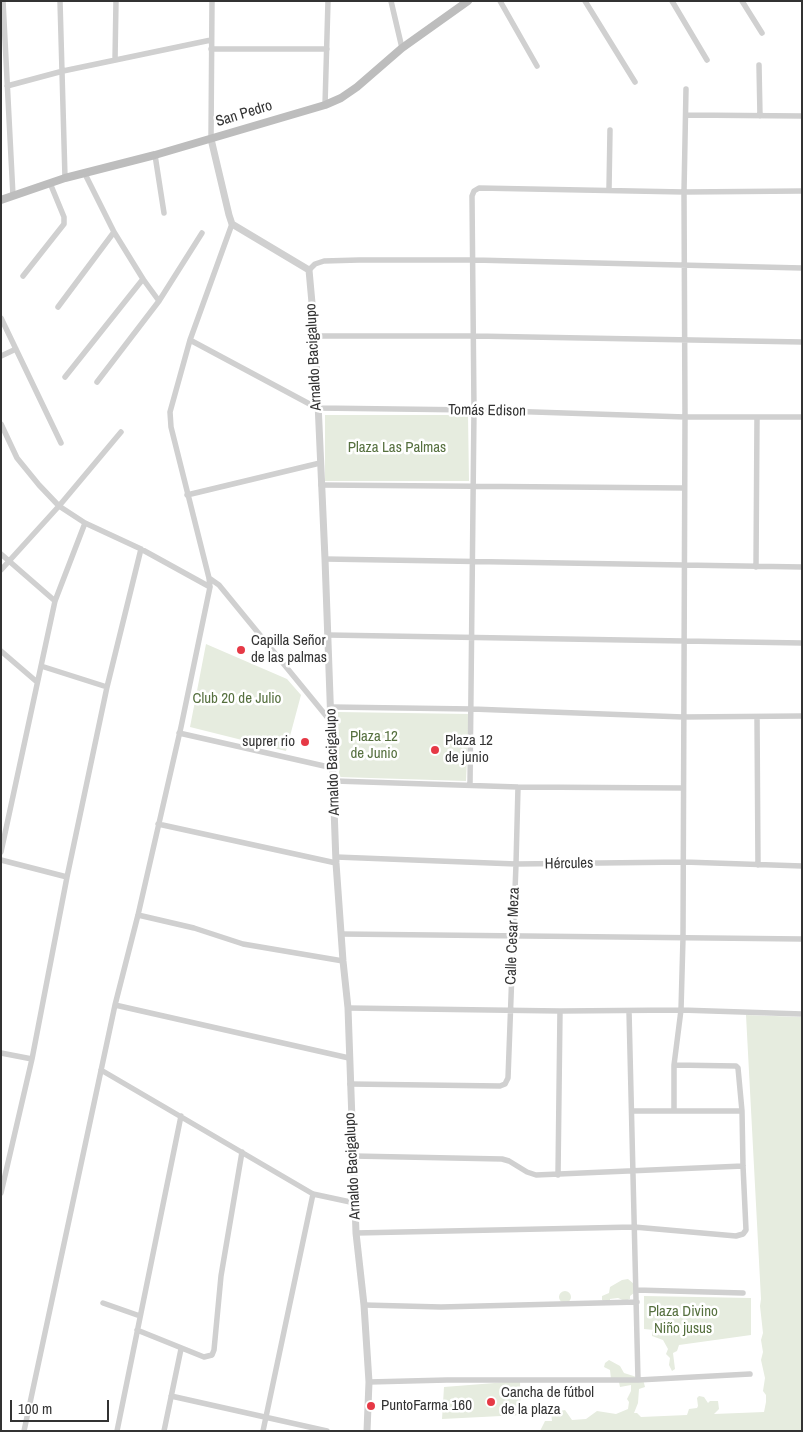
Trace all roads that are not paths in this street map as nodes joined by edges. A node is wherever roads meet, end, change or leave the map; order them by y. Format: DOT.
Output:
graph roads {
  1 [pos="3,1"];
  2 [pos="60,1"];
  3 [pos="116,1"];
  4 [pos="212,1"];
  5 [pos="328,1"];
  6 [pos="391,1"];
  7 [pos="468,1"];
  8 [pos="500,1"];
  9 [pos="585,1"];
  10 [pos="672,1"];
  11 [pos="742,1"];
  12 [pos="762,33"];
  13 [pos="211,40"];
  14 [pos="402,48"];
  15 [pos="211,49"];
  16 [pos="327,49"];
  17 [pos="115,60"];
  18 [pos="707,60"];
  19 [pos="759,65"];
  20 [pos="537,66"];
  21 [pos="63,71"];
  22 [pos="635,82"];
  23 [pos="7,86"];
  24 [pos="686,89"];
  25 [pos="325,105"];
  26 [pos="686,115"];
  27 [pos="760,116"];
  28 [pos="802,116"];
  29 [pos="610,130"];
  30 [pos="211,138"];
  31 [pos="155,155"];
  32 [pos="85,174"];
  33 [pos="65,178"];
  34 [pos="50,183"];
  35 [pos="609,189"];
  36 [pos="802,191"];
  37 [pos="684,192"];
  38 [pos="13,196"];
  39 [pos="1,200"];
  40 [pos="164,213"];
  41 [pos="232,224"];
  42 [pos="114,232"];
  43 [pos="202,233"];
  44 [pos="474,260"];
  45 [pos="685,264"];
  46 [pos="802,268"];
  47 [pos="309,270"];
  48 [pos="23,276"];
  49 [pos="143,279"];
  50 [pos="159,301"];
  51 [pos="58,307"];
  52 [pos="1,318"];
  53 [pos="315,336"];
  54 [pos="474,336"];
  55 [pos="190,340"];
  56 [pos="685,340"];
  57 [pos="802,342"];
  58 [pos="16,348"];
  59 [pos="1,356"];
  60 [pos="64,377"];
  61 [pos="97,382"];
  62 [pos="317,408"];
  63 [pos="474,410"];
  64 [pos="686,417"];
  65 [pos="802,417"];
  66 [pos="757,418"];
  67 [pos="1,424"];
  68 [pos="121,432"];
  69 [pos="61,443"];
  70 [pos="320,463"];
  71 [pos="321,485"];
  72 [pos="473,486"];
  73 [pos="684,488"];
  74 [pos="187,495"];
  75 [pos="59,506"];
  76 [pos="85,523"];
  77 [pos="141,549"];
  78 [pos="1,554"];
  79 [pos="325,559"];
  80 [pos="9,561"];
  81 [pos="473,561"];
  82 [pos="685,566"];
  83 [pos="756,566"];
  84 [pos="802,567"];
  85 [pos="1,570"];
  86 [pos="210,578"];
  87 [pos="210,587"];
  88 [pos="55,600"];
  89 [pos="328,635"];
  90 [pos="472,637"];
  91 [pos="684,641"];
  92 [pos="802,643"];
  93 [pos="1,651"];
  94 [pos="41,666"];
  95 [pos="36,682"];
  96 [pos="107,687"];
  97 [pos="332,706"];
  98 [pos="472,709"];
  99 [pos="757,716"];
  100 [pos="802,716"];
  101 [pos="683,717"];
  102 [pos="332,724"];
  103 [pos="179,732"];
  104 [pos="333,768"];
  105 [pos="334,781"];
  106 [pos="470,784"];
  107 [pos="518,787"];
  108 [pos="683,788"];
  109 [pos="158,824"];
  110 [pos="1,852"];
  111 [pos="1,860"];
  112 [pos="336,860"];
  113 [pos="684,862"];
  114 [pos="516,864"];
  115 [pos="758,865"];
  116 [pos="802,866"];
  117 [pos="68,876"];
  118 [pos="138,915"];
  119 [pos="341,934"];
  120 [pos="513,936"];
  121 [pos="683,938"];
  122 [pos="802,939"];
  123 [pos="343,961"];
  124 [pos="115,1005"];
  125 [pos="348,1008"];
  126 [pos="510,1010"];
  127 [pos="681,1010"];
  128 [pos="560,1011"];
  129 [pos="629,1011"];
  130 [pos="802,1014"];
  131 [pos="1,1053"];
  132 [pos="349,1058"];
  133 [pos="32,1059"];
  134 [pos="674,1065"];
  135 [pos="101,1070"];
  136 [pos="350,1084"];
  137 [pos="674,1110"];
  138 [pos="632,1111"];
  139 [pos="742,1111"];
  140 [pos="181,1116"];
  141 [pos="242,1152"];
  142 [pos="353,1156"];
  143 [pos="743,1166"];
  144 [pos="632,1172"];
  145 [pos="558,1175"];
  146 [pos="1,1193"];
  147 [pos="313,1194"];
  148 [pos="355,1203"];
  149 [pos="634,1228"];
  150 [pos="356,1233"];
  151 [pos="636,1290"];
  152 [pos="743,1293"];
  153 [pos="636,1302"];
  154 [pos="103,1303"];
  155 [pos="364,1306"];
  156 [pos="140,1316"];
  157 [pos="137,1330"];
  158 [pos="181,1349"];
  159 [pos="750,1374"];
  160 [pos="638,1380"];
  161 [pos="369,1382"];
  162 [pos="171,1396"];
  163 [pos="266,1416"];
  164 [pos="24,1431"];
  165 [pos="117,1431"];
  166 [pos="164,1431"];
  167 [pos="263,1431"];
  168 [pos="327,1431"];
  169 [pos="367,1431"];
  1 -- 23 [label="street"];
  2 -- 21 [label="street"];
  3 -- 17 [label="street"];
  4 -- 13 [label="street"];
  5 -- 16 [label="street"];
  6 -- 14 [label="street"];
  7 -- 14 [label="main road, San Pedro"];
  8 -- 20 [label="street"];
  9 -- 22 [label="street"];
  10 -- 18 [label="street"];
  11 -- 12 [label="street"];
  13 -- 15 [label="street"];
  13 -- 17 [label="street"];
  14 -- 25 [label="main road, San Pedro"];
  15 -- 16 [label="street"];
  15 -- 30 [label="street"];
  16 -- 25 [label="street"];
  17 -- 21 [label="street"];
  19 -- 27 [label="street"];
  21 -- 23 [label="street"];
  21 -- 33 [label="street"];
  23 -- 38 [label="street"];
  24 -- 26 [label="street"];
  25 -- 30 [label="main road, San Pedro"];
  26 -- 27 [label="street"];
  26 -- 37 [label="street"];
  27 -- 28 [label="street"];
  29 -- 35 [label="street"];
  30 -- 31 [label="main road, San Pedro"];
  30 -- 41 [label="street"];
  31 -- 32 [label="main road, San Pedro"];
  31 -- 40 [label="street"];
  32 -- 33 [label="main road, San Pedro"];
  32 -- 42 [label="street"];
  33 -- 34 [label="main road, San Pedro"];
  34 -- 38 [label="main road, San Pedro"];
  34 -- 48 [label="street"];
  35 -- 37 [label="street"];
  35 -- 44 [label="street"];
  36 -- 37 [label="street"];
  37 -- 45 [label="street"];
  38 -- 39 [label="main road, San Pedro"];
  41 -- 47 [label="street"];
  41 -- 55 [label="street"];
  42 -- 49 [label="street"];
  42 -- 51 [label="street"];
  43 -- 50 [label="street"];
  44 -- 45 [label="street"];
  44 -- 47 [label="street"];
  44 -- 54 [label="street"];
  45 -- 46 [label="street"];
  45 -- 56 [label="street"];
  47 -- 53 [label="street, Arnaldo Bacigalupo"];
  49 -- 50 [label="street"];
  49 -- 60 [label="street"];
  50 -- 61 [label="street"];
  52 -- 58 [label="street"];
  53 -- 54 [label="street"];
  53 -- 62 [label="street, Arnaldo Bacigalupo"];
  54 -- 56 [label="street"];
  54 -- 63 [label="street"];
  55 -- 62 [label="street, Tomás Edison"];
  55 -- 74 [label="street"];
  56 -- 57 [label="street"];
  56 -- 64 [label="street"];
  58 -- 59 [label="street"];
  58 -- 69 [label="street"];
  62 -- 63 [label="street, Tomás Edison"];
  62 -- 70 [label="street, Arnaldo Bacigalupo"];
  63 -- 64 [label="street, Tomás Edison"];
  63 -- 72 [label="street"];
  64 -- 66 [label="street, Tomás Edison"];
  64 -- 73 [label="street"];
  65 -- 66 [label="street, Tomás Edison"];
  66 -- 83 [label="street"];
  67 -- 75 [label="street"];
  68 -- 75 [label="street"];
  70 -- 71 [label="street, Arnaldo Bacigalupo"];
  70 -- 74 [label="street"];
  71 -- 72 [label="street"];
  71 -- 79 [label="street, Arnaldo Bacigalupo"];
  72 -- 73 [label="street"];
  72 -- 81 [label="street"];
  73 -- 82 [label="street"];
  74 -- 86 [label="street"];
  75 -- 76 [label="street"];
  75 -- 80 [label="street"];
  76 -- 77 [label="street"];
  76 -- 88 [label="street"];
  77 -- 87 [label="street"];
  77 -- 96 [label="street"];
  78 -- 80 [label="street"];
  79 -- 81 [label="street"];
  79 -- 89 [label="street, Arnaldo Bacigalupo"];
  80 -- 85 [label="street"];
  80 -- 88 [label="street"];
  81 -- 82 [label="street"];
  81 -- 90 [label="street"];
  82 -- 83 [label="street"];
  82 -- 91 [label="street"];
  83 -- 84 [label="street"];
  86 -- 87 [label="street"];
  86 -- 102 [label="street"];
  87 -- 103 [label="street"];
  88 -- 94 [label="street"];
  89 -- 90 [label="street"];
  89 -- 97 [label="street, Arnaldo Bacigalupo"];
  90 -- 91 [label="street"];
  90 -- 98 [label="street"];
  91 -- 92 [label="street"];
  91 -- 101 [label="street"];
  93 -- 95 [label="street"];
  94 -- 95 [label="street"];
  94 -- 96 [label="street"];
  95 -- 110 [label="street"];
  96 -- 117 [label="street"];
  97 -- 98 [label="street"];
  97 -- 102 [label="street, Arnaldo Bacigalupo"];
  98 -- 101 [label="street"];
  98 -- 106 [label="street"];
  99 -- 100 [label="street"];
  99 -- 101 [label="street"];
  99 -- 115 [label="street"];
  101 -- 108 [label="street"];
  102 -- 104 [label="street, Arnaldo Bacigalupo"];
  103 -- 104 [label="street"];
  103 -- 109 [label="street"];
  104 -- 105 [label="street, Arnaldo Bacigalupo"];
  105 -- 106 [label="street"];
  105 -- 112 [label="street, Arnaldo Bacigalupo"];
  106 -- 107 [label="street"];
  107 -- 108 [label="street"];
  107 -- 114 [label="street, Calle Cesar Meza"];
  108 -- 113 [label="street"];
  109 -- 112 [label="street, Hércules"];
  109 -- 118 [label="street"];
  111 -- 117 [label="street"];
  112 -- 114 [label="street, Hércules"];
  112 -- 119 [label="street, Arnaldo Bacigalupo"];
  113 -- 114 [label="street, Hércules"];
  113 -- 115 [label="street, Hércules"];
  113 -- 121 [label="street"];
  114 -- 120 [label="street, Calle Cesar Meza"];
  115 -- 116 [label="street, Hércules"];
  117 -- 133 [label="street"];
  118 -- 123 [label="street"];
  118 -- 124 [label="street"];
  119 -- 120 [label="street"];
  119 -- 123 [label="street, Arnaldo Bacigalupo"];
  120 -- 121 [label="street"];
  120 -- 126 [label="street, Calle Cesar Meza"];
  121 -- 122 [label="street"];
  121 -- 127 [label="street"];
  123 -- 125 [label="street, Arnaldo Bacigalupo"];
  124 -- 132 [label="street"];
  124 -- 135 [label="street"];
  125 -- 126 [label="street"];
  125 -- 132 [label="street, Arnaldo Bacigalupo"];
  126 -- 128 [label="street"];
  126 -- 136 [label="street, Calle Cesar Meza"];
  127 -- 129 [label="street"];
  127 -- 130 [label="street"];
  127 -- 134 [label="street"];
  128 -- 129 [label="street"];
  128 -- 145 [label="street"];
  129 -- 138 [label="street"];
  131 -- 133 [label="street"];
  132 -- 136 [label="street, Arnaldo Bacigalupo"];
  133 -- 146 [label="street"];
  134 -- 137 [label="street"];
  134 -- 139 [label="street"];
  135 -- 140 [label="street"];
  135 -- 164 [label="street"];
  136 -- 142 [label="street, Arnaldo Bacigalupo"];
  137 -- 138 [label="street"];
  137 -- 139 [label="street"];
  138 -- 144 [label="street"];
  139 -- 143 [label="street"];
  140 -- 141 [label="street"];
  140 -- 156 [label="street"];
  141 -- 147 [label="street"];
  141 -- 158 [label="street"];
  142 -- 145 [label="street"];
  142 -- 148 [label="street, Arnaldo Bacigalupo"];
  143 -- 144 [label="street"];
  143 -- 149 [label="street"];
  144 -- 145 [label="street"];
  144 -- 149 [label="street"];
  147 -- 148 [label="street"];
  147 -- 163 [label="street"];
  148 -- 150 [label="street, Arnaldo Bacigalupo"];
  149 -- 150 [label="street"];
  149 -- 151 [label="street"];
  150 -- 155 [label="street, Arnaldo Bacigalupo"];
  151 -- 152 [label="street"];
  151 -- 153 [label="street"];
  153 -- 155 [label="street"];
  153 -- 160 [label="street"];
  154 -- 156 [label="street"];
  155 -- 161 [label="street, Arnaldo Bacigalupo"];
  156 -- 157 [label="street"];
  157 -- 158 [label="street"];
  157 -- 165 [label="street"];
  158 -- 162 [label="street"];
  159 -- 160 [label="street"];
  160 -- 161 [label="street"];
  161 -- 169 [label="street, Arnaldo Bacigalupo"];
  162 -- 163 [label="street"];
  162 -- 166 [label="street"];
  163 -- 167 [label="street"];
  163 -- 168 [label="street"];
}
